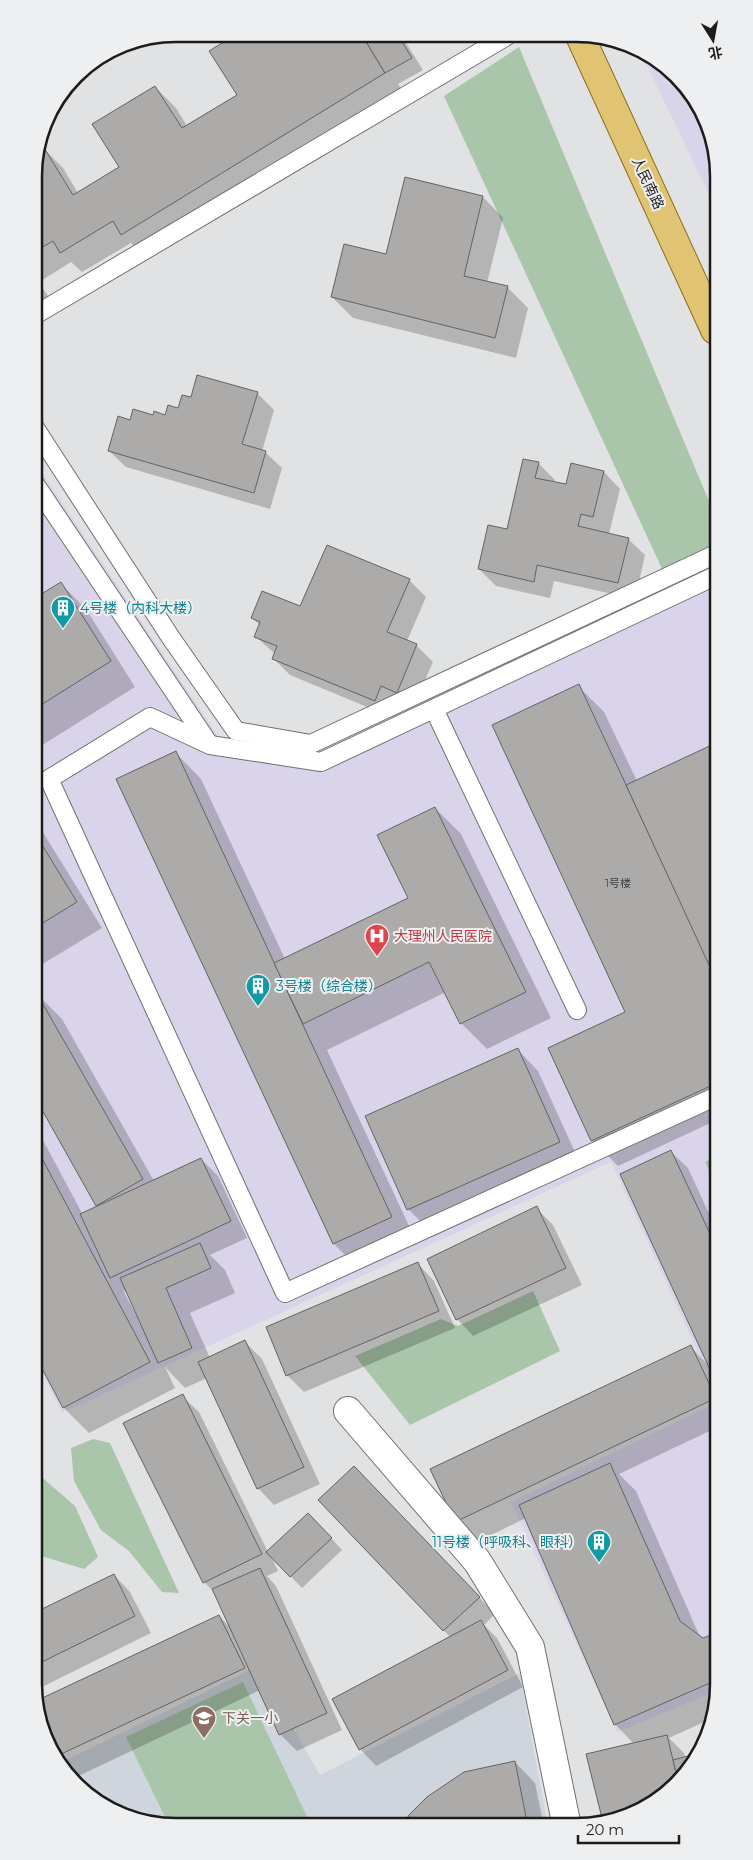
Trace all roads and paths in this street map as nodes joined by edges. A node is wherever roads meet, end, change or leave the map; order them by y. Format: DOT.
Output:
graph roads {
  1 [pos="497,42"];
  2 [pos="583,43"];
  3 [pos="43,310"];
  4 [pos="710,319"];
  5 [pos="43,440"];
  6 [pos="43,496"];
  7 [pos="710,557"];
  8 [pos="710,578"];
  9 [pos="434,709"];
  10 [pos="210,745"];
  11 [pos="577,1010"];
  12 [pos="710,1099"];
  13 [pos="348,1411"];
  14 [pos="565,1818"];
  1 -- 3 [label="lane"];
  2 -- 4 [label="main road, 人民南路"];
  5 -- 7 [label="lane"];
  6 -- 10 [label="lane"];
  8 -- 9 [label="lane"];
  9 -- 10 [label="lane"];
  9 -- 11 [label="lane"];
  10 -- 12 [label="lane"];
  13 -- 14 [label="street"];
}
